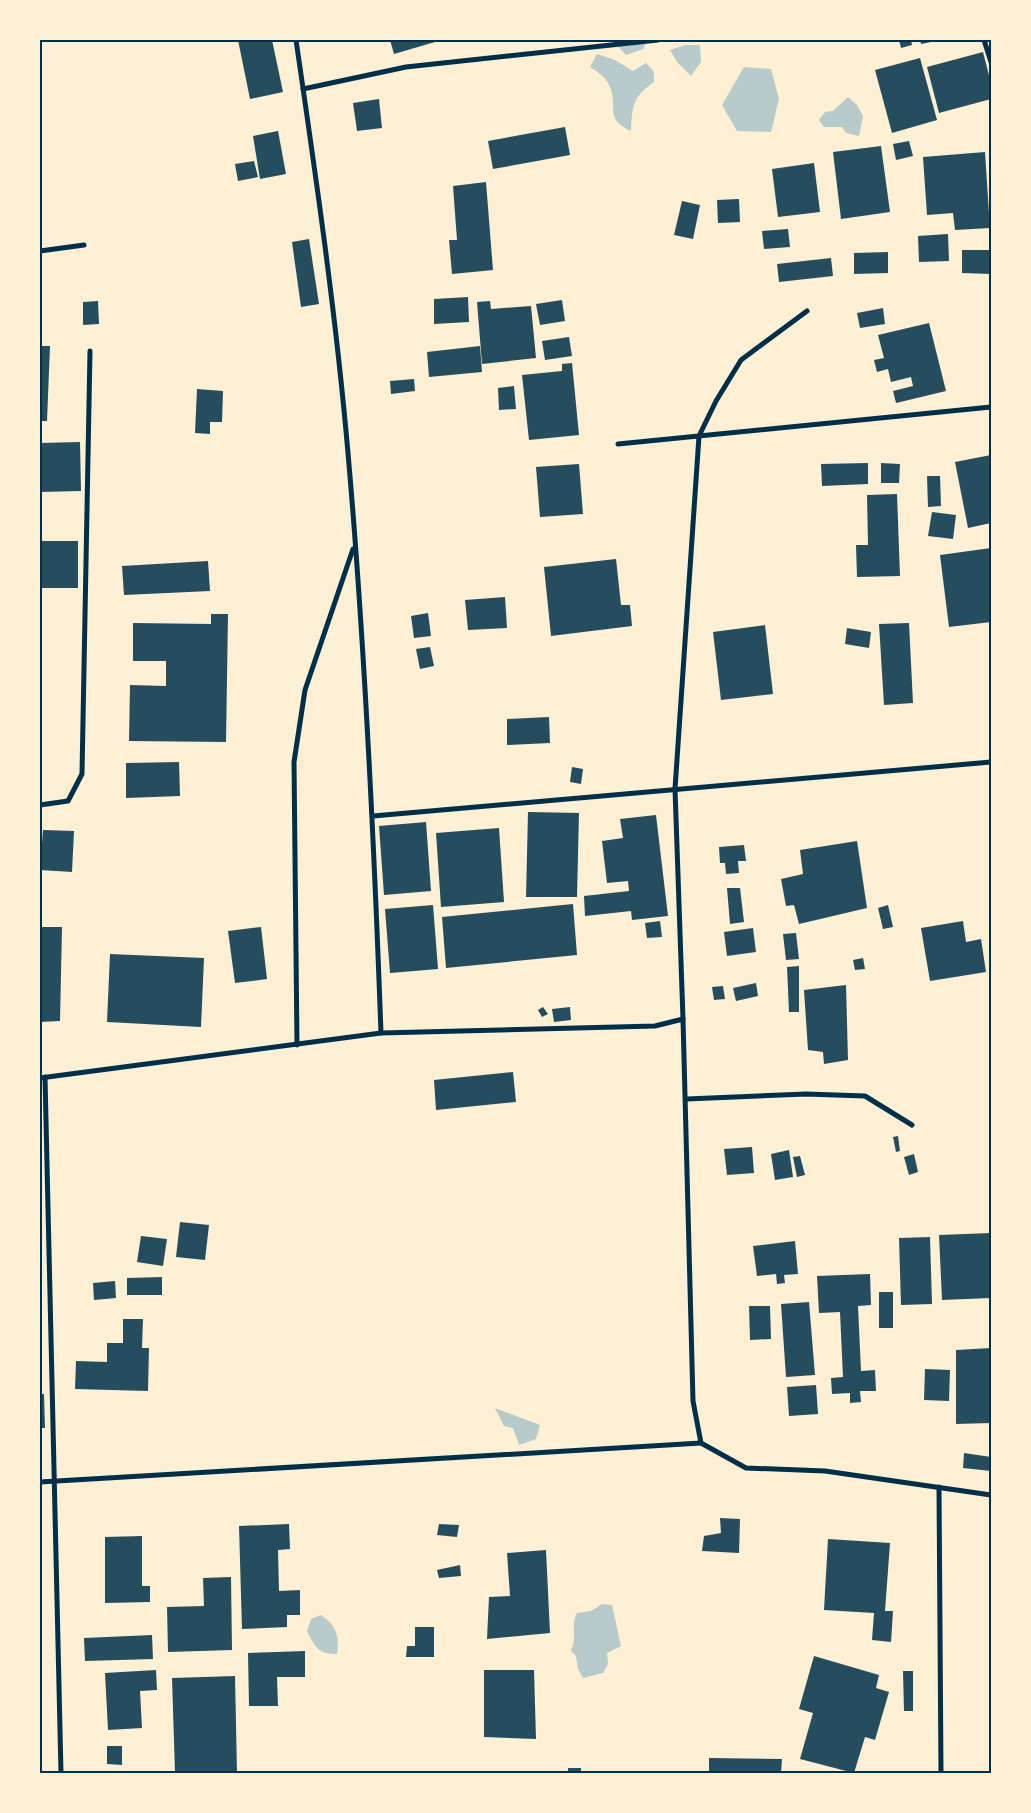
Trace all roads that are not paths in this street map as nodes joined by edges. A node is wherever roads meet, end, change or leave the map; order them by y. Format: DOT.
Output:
graph roads {
  1 [pos="296,40"];
  2 [pos="658,40"];
  3 [pos="984,40"];
  4 [pos="991,62"];
  5 [pos="303,89"];
  6 [pos="84,245"];
  7 [pos="40,251"];
  8 [pos="807,311"];
  9 [pos="90,351"];
  10 [pos="991,407"];
  11 [pos="699,436"];
  12 [pos="618,444"];
  13 [pos="354,546"];
  14 [pos="991,762"];
  15 [pos="675,789"];
  16 [pos="40,805"];
  17 [pos="373,816"];
  18 [pos="683,1019"];
  19 [pos="381,1034"];
  20 [pos="297,1045"];
  21 [pos="43,1077"];
  22 [pos="686,1099"];
  23 [pos="912,1125"];
  24 [pos="701,1443"];
  25 [pos="40,1482"];
  26 [pos="54,1482"];
  27 [pos="939,1487"];
  28 [pos="991,1495"];
  29 [pos="60,1773"];
  30 [pos="941,1773"];
  1 -- 5 [label="street"];
  2 -- 5 [label="street"];
  3 -- 4 [label="street"];
  5 -- 13 [label="street"];
  6 -- 7 [label="street"];
  8 -- 11 [label="street"];
  9 -- 16 [label="street"];
  10 -- 11 [label="street"];
  11 -- 12 [label="street"];
  11 -- 15 [label="street"];
  13 -- 17 [label="street"];
  13 -- 20 [label="street"];
  14 -- 15 [label="street"];
  15 -- 17 [label="street"];
  15 -- 18 [label="street"];
  17 -- 19 [label="street"];
  18 -- 19 [label="street"];
  18 -- 22 [label="street"];
  19 -- 20 [label="street"];
  20 -- 21 [label="street"];
  21 -- 26 [label="street"];
  22 -- 23 [label="street"];
  22 -- 24 [label="street"];
  24 -- 26 [label="street"];
  24 -- 27 [label="street"];
  25 -- 26 [label="street"];
  26 -- 29 [label="street"];
  27 -- 28 [label="street"];
  27 -- 30 [label="street"];
}
